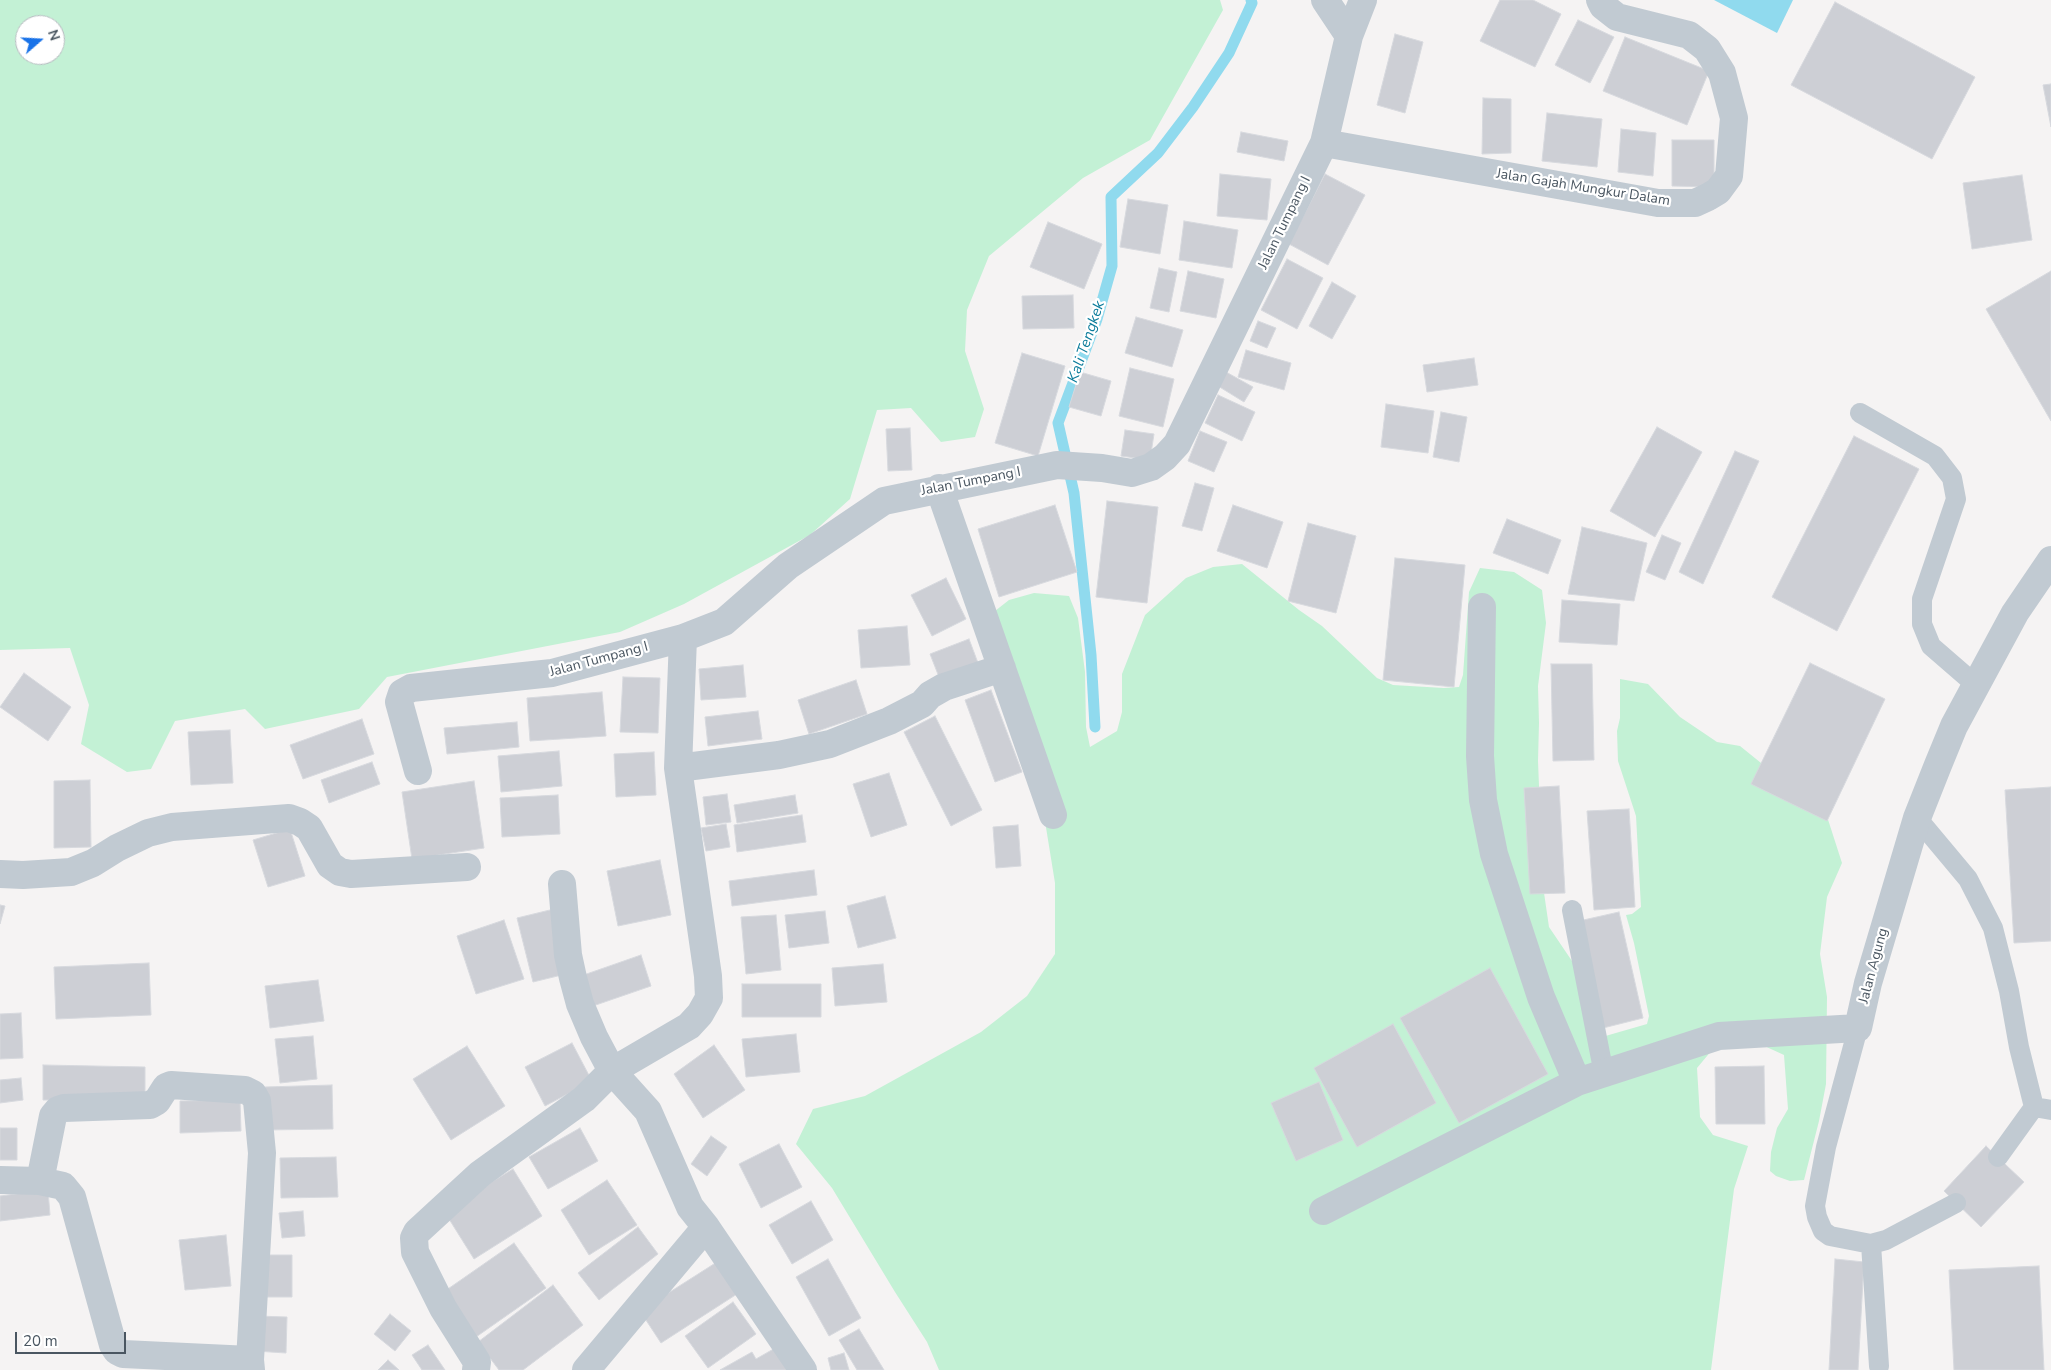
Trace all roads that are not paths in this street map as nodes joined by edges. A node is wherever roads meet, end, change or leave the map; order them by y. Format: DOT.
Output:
graph roads {
  1 [pos="1325,0"];
  2 [pos="1363,0"];
  3 [pos="1600,0"];
  4 [pos="1349,36"];
  5 [pos="1324,143"];
  6 [pos="1860,413"];
  7 [pos="939,488"];
  8 [pos="2051,560"];
  9 [pos="1482,608"];
  10 [pos="683,638"];
  11 [pos="1002,668"];
  12 [pos="1976,685"];
  13 [pos="678,768"];
  14 [pos="418,770"];
  15 [pos="1053,815"];
  16 [pos="1917,818"];
  17 [pos="467,867"];
  18 [pos="0,874"];
  19 [pos="562,884"];
  20 [pos="1572,910"];
  21 [pos="1858,1028"];
  22 [pos="612,1071"];
  23 [pos="1604,1074"];
  24 [pos="1577,1082"];
  25 [pos="2043,1108"];
  26 [pos="1998,1157"];
  27 [pos="0,1180"];
  28 [pos="40,1181"];
  29 [pos="1956,1203"];
  30 [pos="1323,1211"];
  31 [pos="706,1227"];
  32 [pos="1871,1244"];
  33 [pos="250,1365"];
  34 [pos="1878,1366"];
  35 [pos="476,1370"];
  36 [pos="586,1370"];
  37 [pos="802,1370"];
  1 -- 4 [label="street"];
  2 -- 4 [label="street, Jalan Tumpang I"];
  3 -- 5 [label="street, Jalan Gajah Mungkur Dalam"];
  4 -- 5 [label="street, Jalan Tumpang I"];
  5 -- 7 [label="street, Jalan Tumpang I"];
  6 -- 12 [label="lane"];
  7 -- 10 [label="street, Jalan Tumpang I"];
  7 -- 11 [label="street"];
  8 -- 12 [label="street, Jalan Agung"];
  9 -- 24 [label="street"];
  10 -- 13 [label="street"];
  10 -- 14 [label="street, Jalan Tumpang I"];
  11 -- 13 [label="street"];
  11 -- 15 [label="street"];
  12 -- 16 [label="street, Jalan Agung"];
  13 -- 22 [label="street"];
  16 -- 21 [label="street, Jalan Agung"];
  16 -- 25 [label="lane"];
  17 -- 18 [label="street"];
  19 -- 22 [label="street"];
  20 -- 23 [label="lane"];
  21 -- 23 [label="street"];
  21 -- 32 [label="lane, Jalan Agung"];
  22 -- 31 [label="street"];
  22 -- 35 [label="street"];
  23 -- 24 [label="street"];
  24 -- 30 [label="street"];
  25 -- 26 [label="lane"];
  27 -- 28 [label="street"];
  28 -- 33 [label="street"];
  28 -- 33 [label="street"];
  29 -- 32 [label="lane"];
  31 -- 36 [label="street"];
  31 -- 37 [label="street"];
  32 -- 34 [label="lane"];
}
